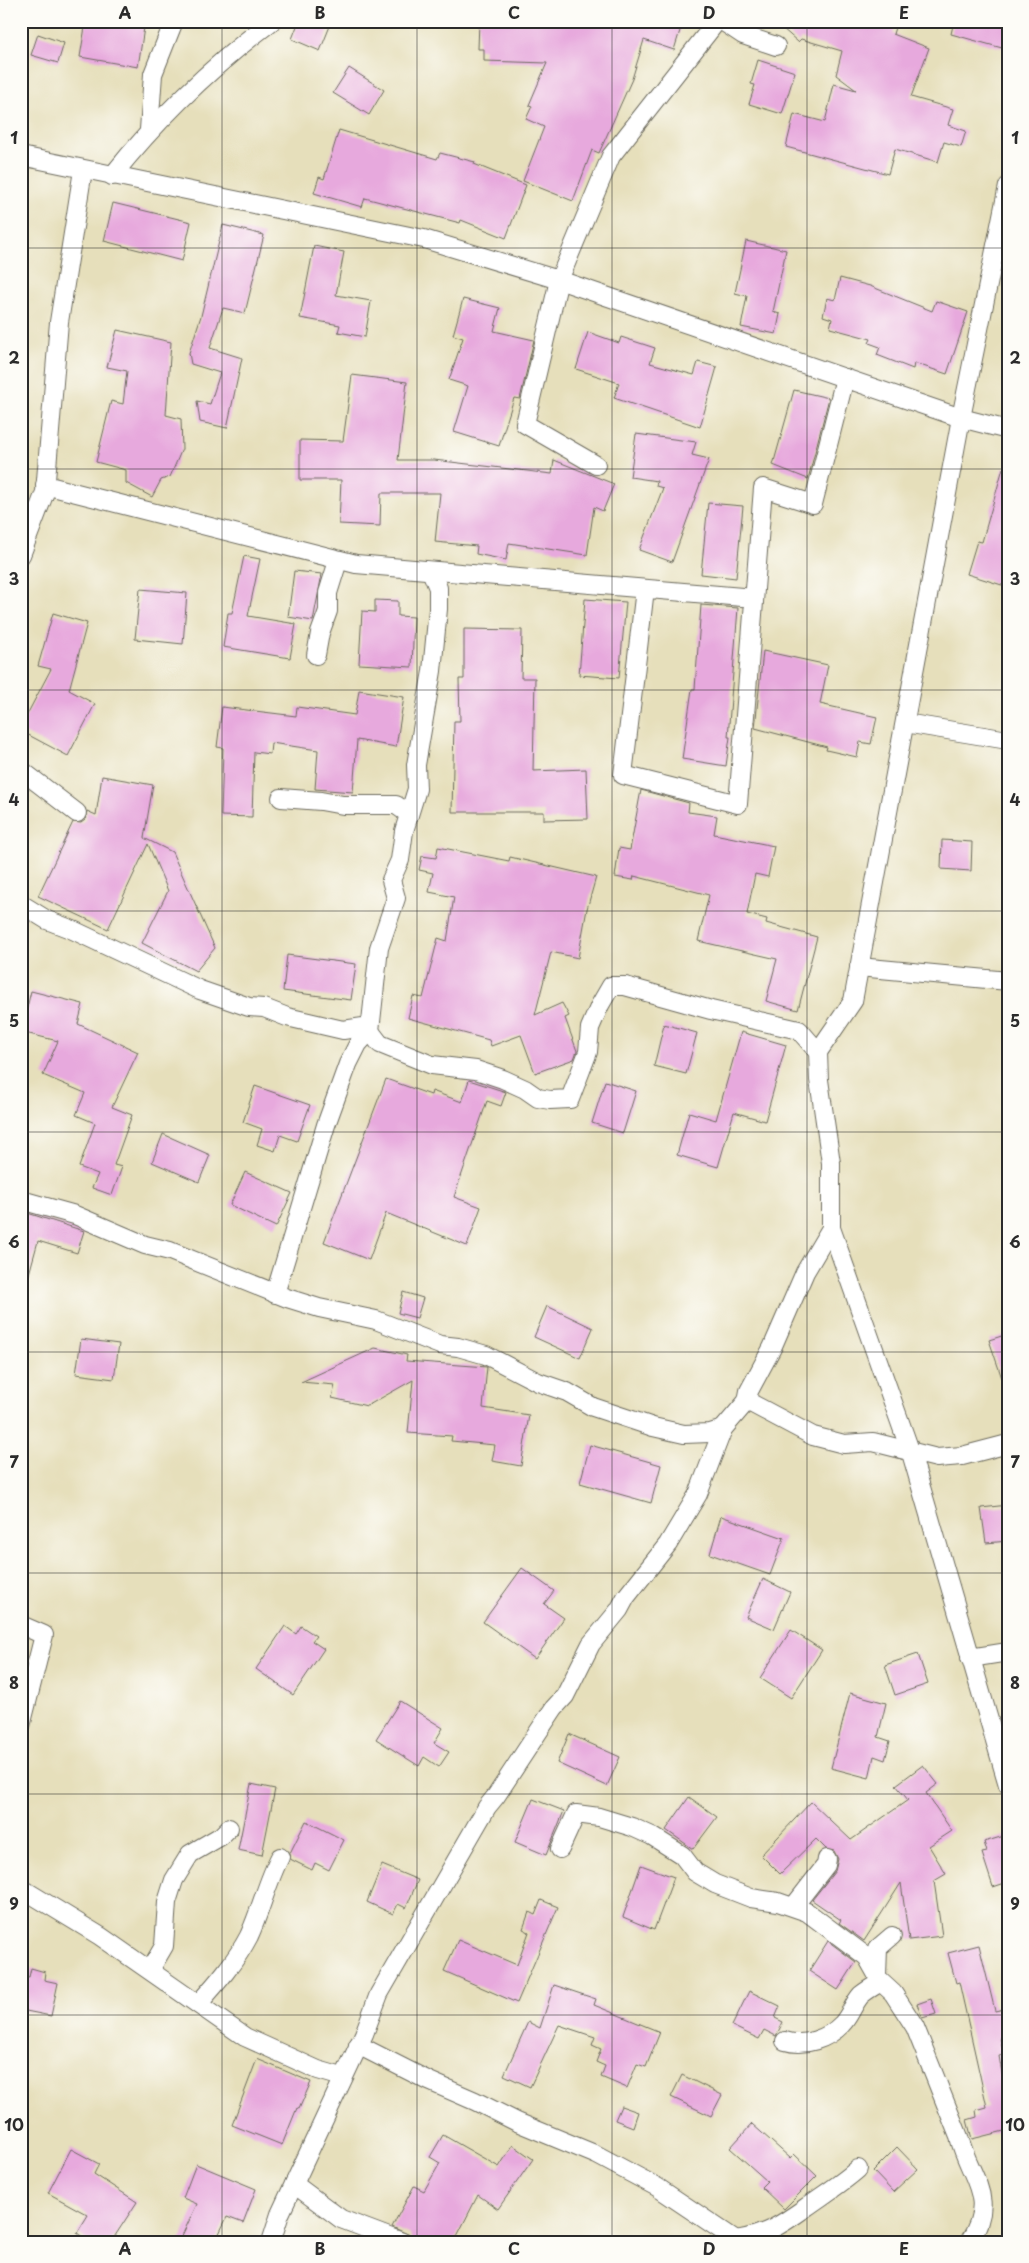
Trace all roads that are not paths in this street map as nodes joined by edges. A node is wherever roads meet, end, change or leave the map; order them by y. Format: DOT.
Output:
graph roads {
  1 [pos="174,21"];
  2 [pos="272,21"];
  3 [pos="716,21"];
  4 [pos="722,21"];
  5 [pos="776,46"];
  6 [pos="149,130"];
  7 [pos="21,156"];
  8 [pos="83,170"];
  9 [pos="112,176"];
  10 [pos="1007,191"];
  11 [pos="560,280"];
  12 [pos="845,378"];
  13 [pos="961,418"];
  14 [pos="1008,430"];
  15 [pos="596,465"];
  16 [pos="45,485"];
  17 [pos="21,555"];
  18 [pos="338,561"];
  19 [pos="432,571"];
  20 [pos="645,589"];
  21 [pos="754,598"];
  22 [pos="316,655"];
  23 [pos="905,723"];
  24 [pos="1008,740"];
  25 [pos="21,770"];
  26 [pos="282,798"];
  27 [pos="77,813"];
  28 [pos="409,814"];
  29 [pos="21,904"];
  30 [pos="859,967"];
  31 [pos="1008,981"];
  32 [pos="370,1028"];
  33 [pos="818,1052"];
  34 [pos="21,1200"];
  35 [pos="831,1228"];
  36 [pos="276,1294"];
  37 [pos="746,1401"];
  38 [pos="723,1429"];
  39 [pos="1008,1444"];
  40 [pos="911,1453"];
  41 [pos="21,1625"];
  42 [pos="1008,1652"];
  43 [pos="970,1658"];
  44 [pos="21,1726"];
  45 [pos="1008,1785"];
  46 [pos="228,1828"];
  47 [pos="560,1849"];
  48 [pos="280,1857"];
  49 [pos="827,1859"];
  50 [pos="21,1888"];
  51 [pos="794,1906"];
  52 [pos="892,1936"];
  53 [pos="150,1970"];
  54 [pos="878,1977"];
  55 [pos="198,2004"];
  56 [pos="786,2041"];
  57 [pos="358,2045"];
  58 [pos="342,2078"];
  59 [pos="858,2168"];
  60 [pos="294,2184"];
  61 [pos="737,2241"];
  62 [pos="271,2242"];
  63 [pos="402,2242"];
  64 [pos="969,2242"];
  1 -- 6 [label="street"];
  2 -- 6 [label="street"];
  3 -- 11 [label="street"];
  4 -- 5 [label="street"];
  6 -- 9 [label="street"];
  7 -- 8 [label="street"];
  8 -- 9 [label="street"];
  8 -- 16 [label="street"];
  9 -- 11 [label="street"];
  10 -- 13 [label="street"];
  11 -- 12 [label="street"];
  11 -- 15 [label="street"];
  12 -- 13 [label="street"];
  12 -- 21 [label="street"];
  13 -- 14 [label="street"];
  13 -- 23 [label="street"];
  16 -- 17 [label="street"];
  16 -- 18 [label="street"];
  18 -- 19 [label="street"];
  18 -- 22 [label="street"];
  19 -- 20 [label="street"];
  19 -- 28 [label="street"];
  20 -- 21 [label="street"];
  20 -- 21 [label="street"];
  23 -- 24 [label="street"];
  23 -- 30 [label="street"];
  25 -- 27 [label="street"];
  26 -- 28 [label="street"];
  28 -- 32 [label="street"];
  29 -- 32 [label="street"];
  30 -- 31 [label="street"];
  30 -- 33 [label="street"];
  32 -- 33 [label="street"];
  32 -- 36 [label="street"];
  33 -- 35 [label="street"];
  34 -- 36 [label="street"];
  35 -- 37 [label="street"];
  35 -- 40 [label="street"];
  36 -- 38 [label="street"];
  37 -- 38 [label="street"];
  37 -- 40 [label="street"];
  38 -- 57 [label="street"];
  39 -- 40 [label="street"];
  40 -- 43 [label="street"];
  41 -- 44 [label="street"];
  42 -- 43 [label="street"];
  43 -- 45 [label="street"];
  46 -- 53 [label="street"];
  47 -- 51 [label="street"];
  48 -- 55 [label="street"];
  49 -- 51 [label="street"];
  50 -- 53 [label="street"];
  51 -- 54 [label="street"];
  52 -- 54 [label="street"];
  53 -- 55 [label="street"];
  54 -- 56 [label="street"];
  54 -- 64 [label="street"];
  55 -- 58 [label="street"];
  57 -- 58 [label="street"];
  57 -- 61 [label="street"];
  58 -- 60 [label="street"];
  59 -- 61 [label="street"];
  60 -- 62 [label="street"];
  60 -- 63 [label="street"];
}
